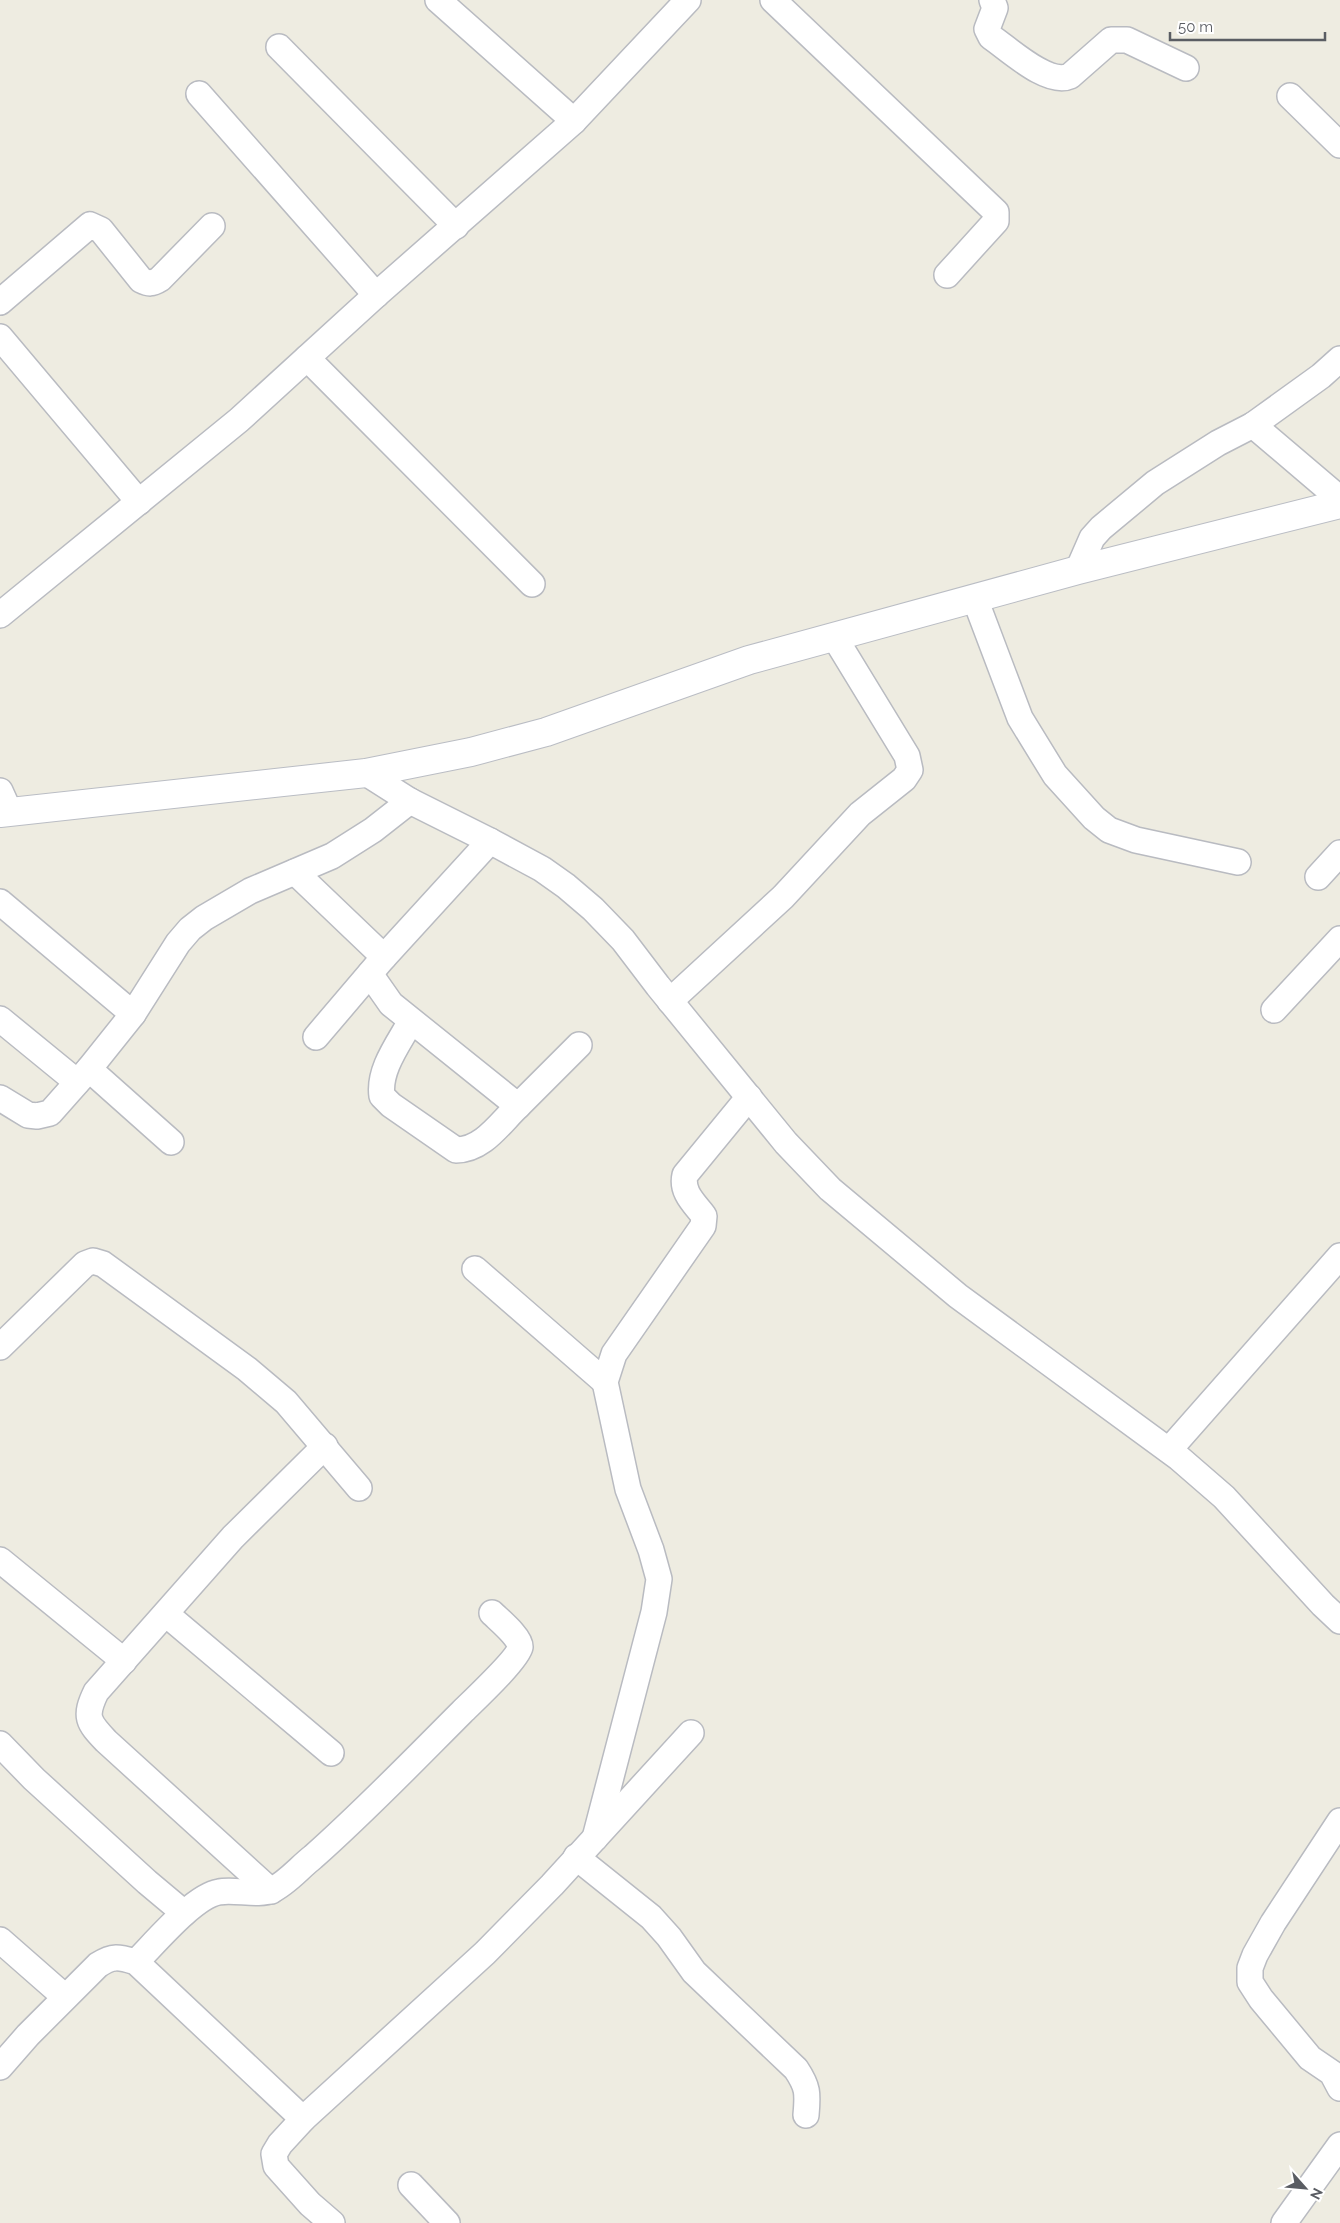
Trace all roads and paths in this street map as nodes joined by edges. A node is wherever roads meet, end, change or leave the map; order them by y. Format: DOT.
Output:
graph roads {
  1 [pos="438,0"];
  2 [pos="688,0"];
  3 [pos="773,0"];
  4 [pos="997,3"];
  5 [pos="279,47"];
  6 [pos="1186,68"];
  7 [pos="198,94"];
  8 [pos="1290,96"];
  9 [pos="574,121"];
  10 [pos="1340,145"];
  11 [pos="212,226"];
  12 [pos="456,226"];
  13 [pos="947,275"];
  14 [pos="376,295"];
  15 [pos="0,302"];
  16 [pos="0,337"];
  17 [pos="307,358"];
  18 [pos="1340,358"];
  19 [pos="1253,425"];
  20 [pos="1340,499"];
  21 [pos="139,502"];
  22 [pos="1340,504"];
  23 [pos="1078,570"];
  24 [pos="532,584"];
  25 [pos="974,600"];
  26 [pos="0,615"];
  27 [pos="835,638"];
  28 [pos="366,773"];
  29 [pos="410,801"];
  30 [pos="3,805"];
  31 [pos="490,841"];
  32 [pos="1340,853"];
  33 [pos="1238,862"];
  34 [pos="295,872"];
  35 [pos="1318,877"];
  36 [pos="0,902"];
  37 [pos="1340,939"];
  38 [pos="377,966"];
  39 [pos="670,1000"];
  40 [pos="1274,1010"];
  41 [pos="133,1014"];
  42 [pos="0,1019"];
  43 [pos="411,1021"];
  44 [pos="316,1037"];
  45 [pos="579,1045"];
  46 [pos="83,1076"];
  47 [pos="749,1097"];
  48 [pos="0,1098"];
  49 [pos="518,1106"];
  50 [pos="172,1142"];
  51 [pos="1340,1256"];
  52 [pos="475,1269"];
  53 [pos="0,1347"];
  54 [pos="606,1382"];
  55 [pos="324,1446"];
  56 [pos="1169,1450"];
  57 [pos="359,1488"];
  58 [pos="0,1560"];
  59 [pos="492,1613"];
  60 [pos="166,1614"];
  61 [pos="1340,1621"];
  62 [pos="124,1661"];
  63 [pos="691,1732"];
  64 [pos="331,1753"];
  65 [pos="5,1758"];
  66 [pos="1340,1821"];
  67 [pos="596,1838"];
  68 [pos="576,1857"];
  69 [pos="271,1891"];
  70 [pos="184,1913"];
  71 [pos="0,1940"];
  72 [pos="136,1962"];
  73 [pos="65,1998"];
  74 [pos="1,2064"];
  75 [pos="1340,2088"];
  76 [pos="806,2115"];
  77 [pos="303,2119"];
  78 [pos="1340,2145"];
  79 [pos="411,2185"];
  80 [pos="332,2223"];
  81 [pos="447,2223"];
  82 [pos="1284,2223"];
  1 -- 9 [label="street"];
  2 -- 9 [label="street"];
  3 -- 13 [label="street"];
  4 -- 6 [label="street"];
  5 -- 12 [label="street"];
  7 -- 14 [label="street"];
  8 -- 10 [label="street"];
  9 -- 12 [label="street"];
  11 -- 15 [label="street"];
  12 -- 14 [label="street"];
  14 -- 17 [label="street"];
  16 -- 21 [label="street"];
  17 -- 21 [label="street"];
  17 -- 24 [label="street"];
  18 -- 19 [label="street"];
  19 -- 20 [label="street"];
  19 -- 23 [label="street"];
  21 -- 26 [label="street"];
  22 -- 23 [label="street"];
  23 -- 25 [label="street"];
  25 -- 27 [label="street"];
  25 -- 33 [label="street"];
  27 -- 28 [label="street"];
  27 -- 39 [label="street"];
  28 -- 29 [label="street"];
  28 -- 30 [label="street"];
  29 -- 31 [label="street"];
  29 -- 34 [label="street"];
  31 -- 38 [label="street"];
  31 -- 39 [label="street"];
  32 -- 35 [label="street"];
  34 -- 38 [label="street"];
  34 -- 41 [label="street"];
  36 -- 41 [label="street"];
  37 -- 40 [label="street"];
  38 -- 43 [label="street"];
  38 -- 44 [label="street"];
  39 -- 47 [label="street"];
  41 -- 46 [label="street"];
  42 -- 46 [label="street"];
  43 -- 49 [label="street"];
  43 -- 49 [label="street"];
  45 -- 49 [label="street"];
  46 -- 48 [label="street"];
  46 -- 50 [label="street"];
  47 -- 54 [label="street"];
  47 -- 56 [label="street"];
  51 -- 56 [label="street"];
  52 -- 54 [label="street"];
  53 -- 55 [label="street"];
  54 -- 67 [label="street"];
  55 -- 57 [label="street"];
  55 -- 60 [label="street"];
  56 -- 61 [label="street"];
  58 -- 62 [label="street"];
  59 -- 69 [label="street"];
  60 -- 62 [label="street"];
  60 -- 64 [label="street"];
  62 -- 69 [label="street"];
  63 -- 67 [label="street"];
  65 -- 70 [label="street"];
  66 -- 75 [label="street"];
  67 -- 68 [label="street"];
  68 -- 76 [label="street"];
  68 -- 77 [label="street"];
  69 -- 70 [label="street"];
  70 -- 72 [label="street"];
  71 -- 73 [label="street"];
  72 -- 73 [label="street"];
  72 -- 77 [label="street"];
  73 -- 74 [label="street"];
  77 -- 80 [label="street"];
  78 -- 82 [label="street"];
  79 -- 81 [label="street"];
}
